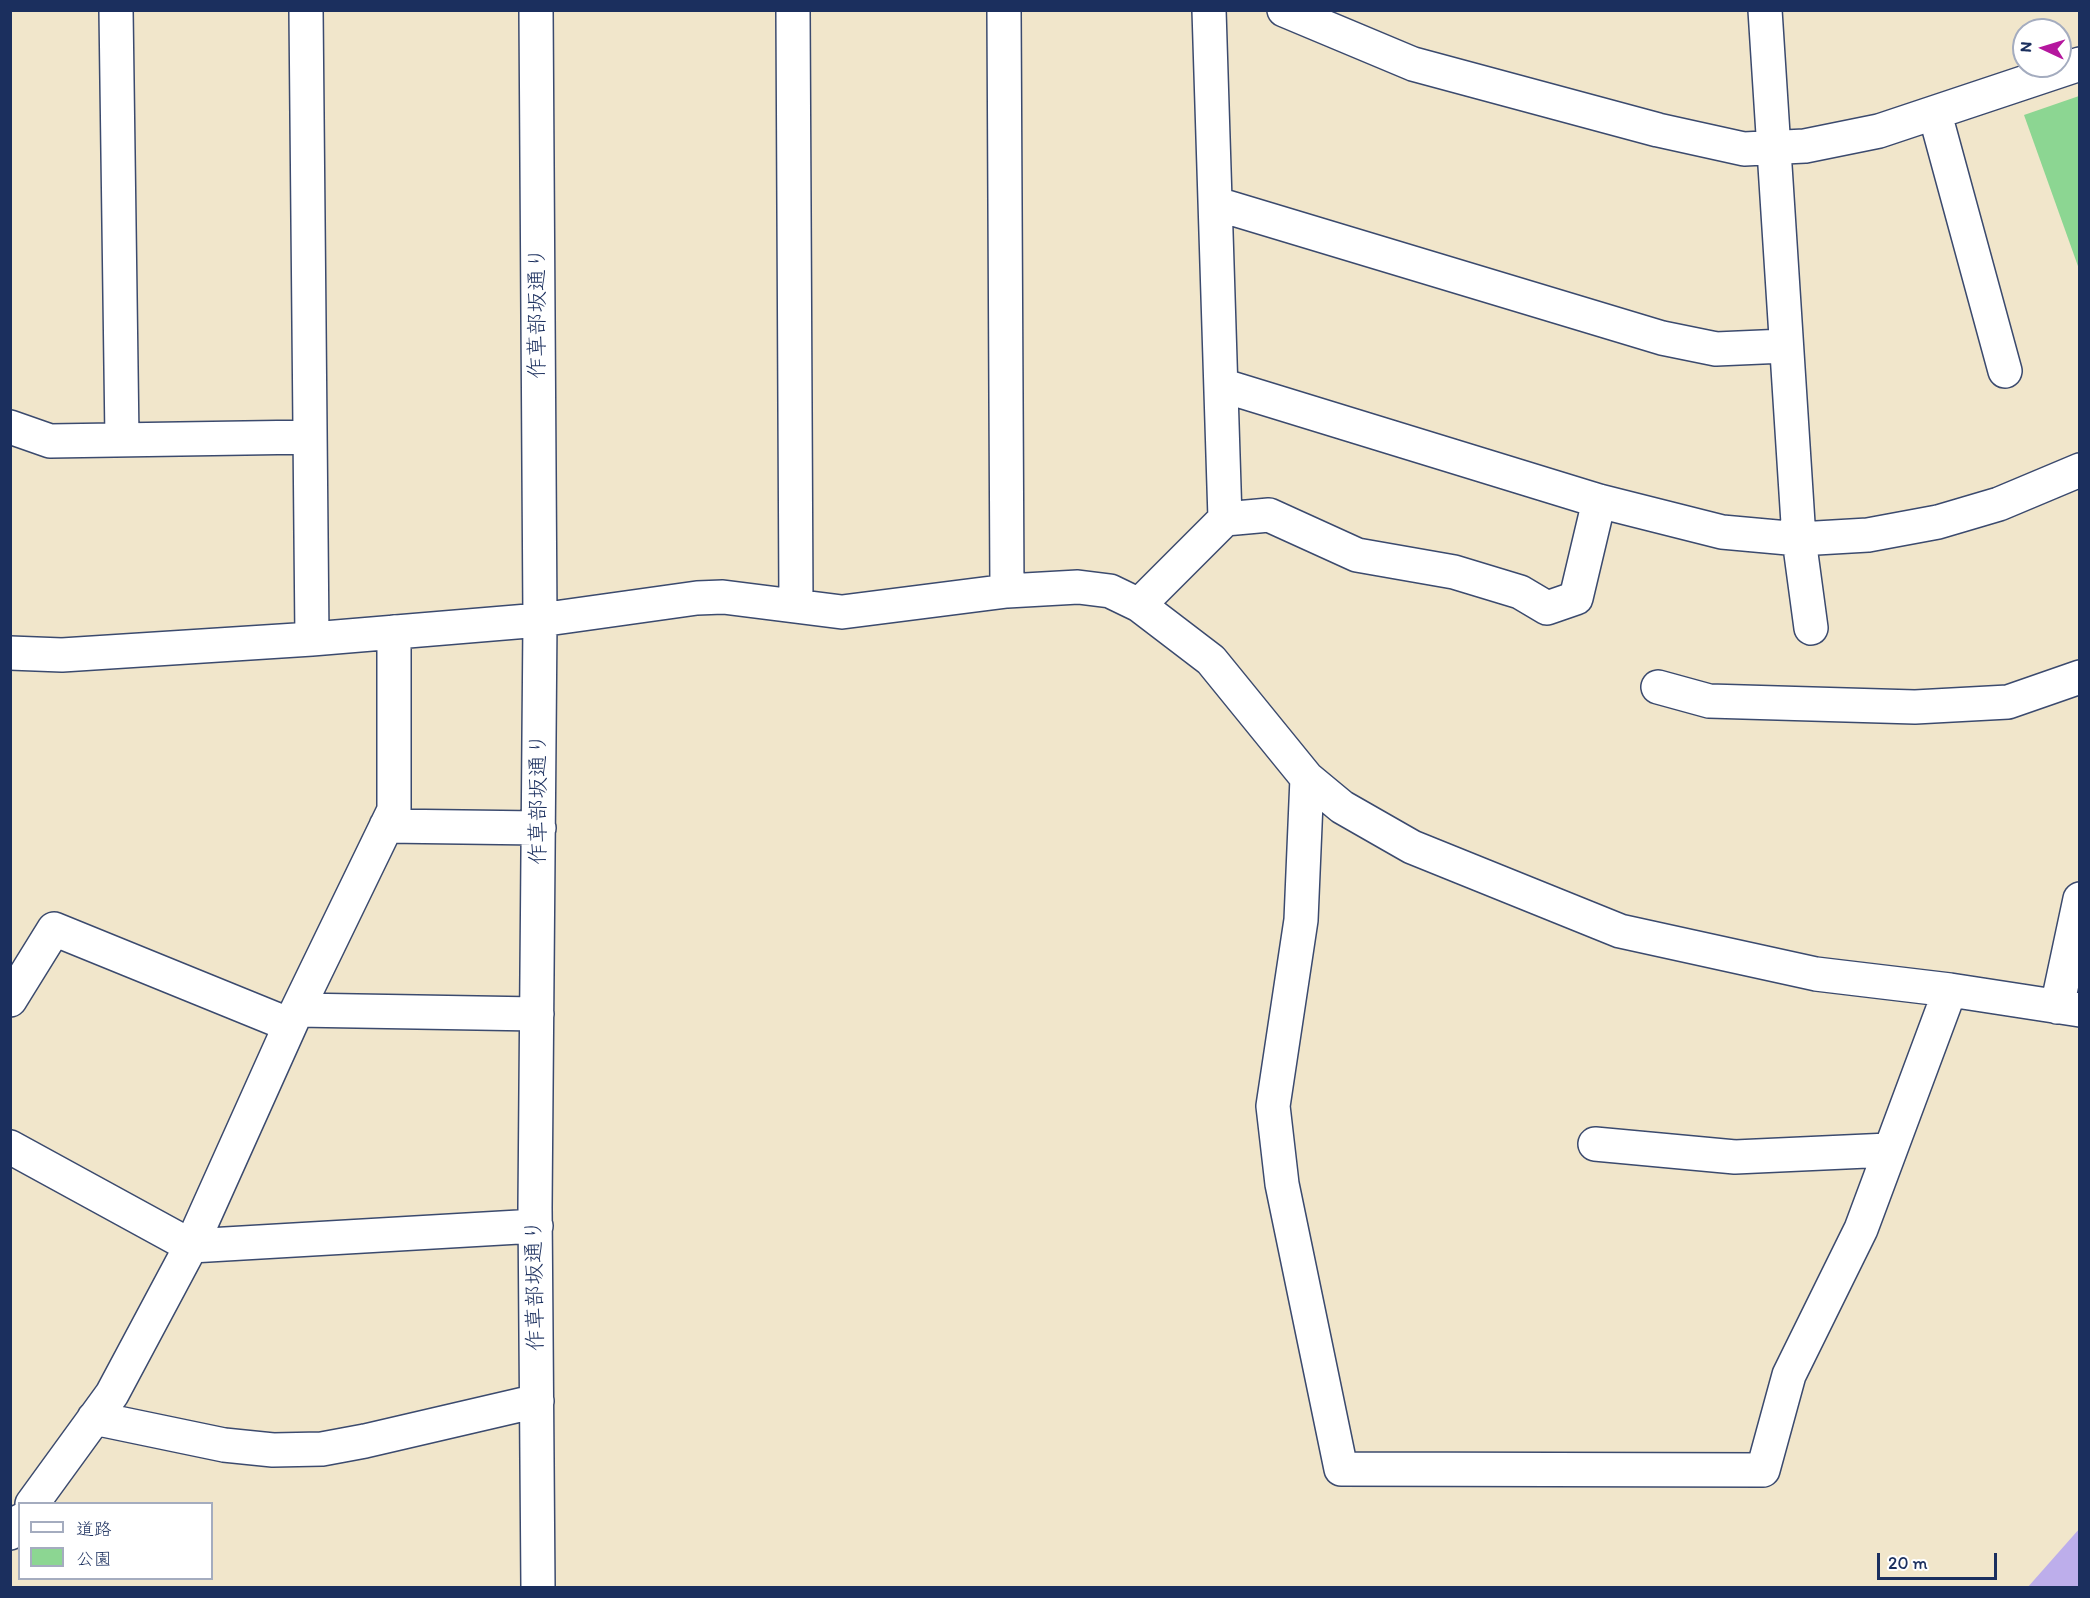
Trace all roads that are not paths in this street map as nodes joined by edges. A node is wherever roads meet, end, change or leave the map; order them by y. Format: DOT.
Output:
graph roads {
  1 [pos="116,10"];
  2 [pos="306,10"];
  3 [pos="536,10"];
  4 [pos="793,10"];
  5 [pos="1004,10"];
  6 [pos="1209,10"];
  7 [pos="1284,10"];
  8 [pos="1765,10"];
  9 [pos="2079,64"];
  10 [pos="1935,114"];
  11 [pos="1773,148"];
  12 [pos="1217,204"];
  13 [pos="1785,346"];
  14 [pos="2005,371"];
  15 [pos="1221,385"];
  16 [pos="10,427"];
  17 [pos="310,437"];
  18 [pos="122,440"];
  19 [pos="2079,470"];
  20 [pos="1599,501"];
  21 [pos="1225,519"];
  22 [pos="1799,539"];
  23 [pos="1007,591"];
  24 [pos="796,604"];
  25 [pos="1139,605"];
  26 [pos="540,620"];
  27 [pos="1811,628"];
  28 [pos="394,632"];
  29 [pos="312,639"];
  30 [pos="10,654"];
  31 [pos="2079,677"];
  32 [pos="1658,687"];
  33 [pos="1307,778"];
  34 [pos="386,826"];
  35 [pos="539,828"];
  36 [pos="2079,899"];
  37 [pos="1950,990"];
  38 [pos="10,1000"];
  39 [pos="2068,1009"];
  40 [pos="537,1014"];
  41 [pos="294,1017"];
  42 [pos="1595,1144"];
  43 [pos="10,1147"];
  44 [pos="1889,1150"];
  45 [pos="536,1226"];
  46 [pos="190,1246"];
  47 [pos="537,1401"];
  48 [pos="94,1418"];
  49 [pos="33,1502"];
  50 [pos="538,1587"];
  1 -- 18 [label="street"];
  2 -- 17 [label="street"];
  3 -- 26 [label="street, 作草部坂通り"];
  4 -- 24 [label="street"];
  5 -- 23 [label="street"];
  6 -- 12 [label="street"];
  7 -- 11 [label="street"];
  8 -- 11 [label="street"];
  9 -- 10 [label="street"];
  10 -- 11 [label="street"];
  10 -- 14 [label="street"];
  11 -- 13 [label="street"];
  12 -- 13 [label="street"];
  12 -- 15 [label="street"];
  13 -- 22 [label="street"];
  15 -- 20 [label="street"];
  15 -- 21 [label="street"];
  16 -- 18 [label="street"];
  17 -- 18 [label="street"];
  17 -- 29 [label="street"];
  19 -- 22 [label="street"];
  20 -- 21 [label="street"];
  20 -- 22 [label="street"];
  21 -- 25 [label="street"];
  22 -- 27 [label="street"];
  23 -- 24 [label="street"];
  23 -- 25 [label="street"];
  24 -- 26 [label="street"];
  25 -- 33 [label="street"];
  26 -- 28 [label="street"];
  26 -- 35 [label="street, 作草部坂通り"];
  28 -- 29 [label="street"];
  28 -- 34 [label="street"];
  29 -- 30 [label="street"];
  31 -- 32 [label="street"];
  33 -- 37 [label="street"];
  33 -- 44 [label="street"];
  34 -- 35 [label="street"];
  34 -- 41 [label="street"];
  35 -- 40 [label="street, 作草部坂通り"];
  36 -- 39 [label="street"];
  37 -- 39 [label="street"];
  37 -- 44 [label="street"];
  38 -- 41 [label="street"];
  40 -- 41 [label="street"];
  40 -- 45 [label="street, 作草部坂通り"];
  41 -- 46 [label="street"];
  42 -- 44 [label="street"];
  43 -- 46 [label="street"];
  45 -- 46 [label="street"];
  45 -- 47 [label="street, 作草部坂通り"];
  46 -- 48 [label="street"];
  47 -- 48 [label="street"];
  47 -- 50 [label="street, 作草部坂通り"];
  48 -- 49 [label="street"];
}
